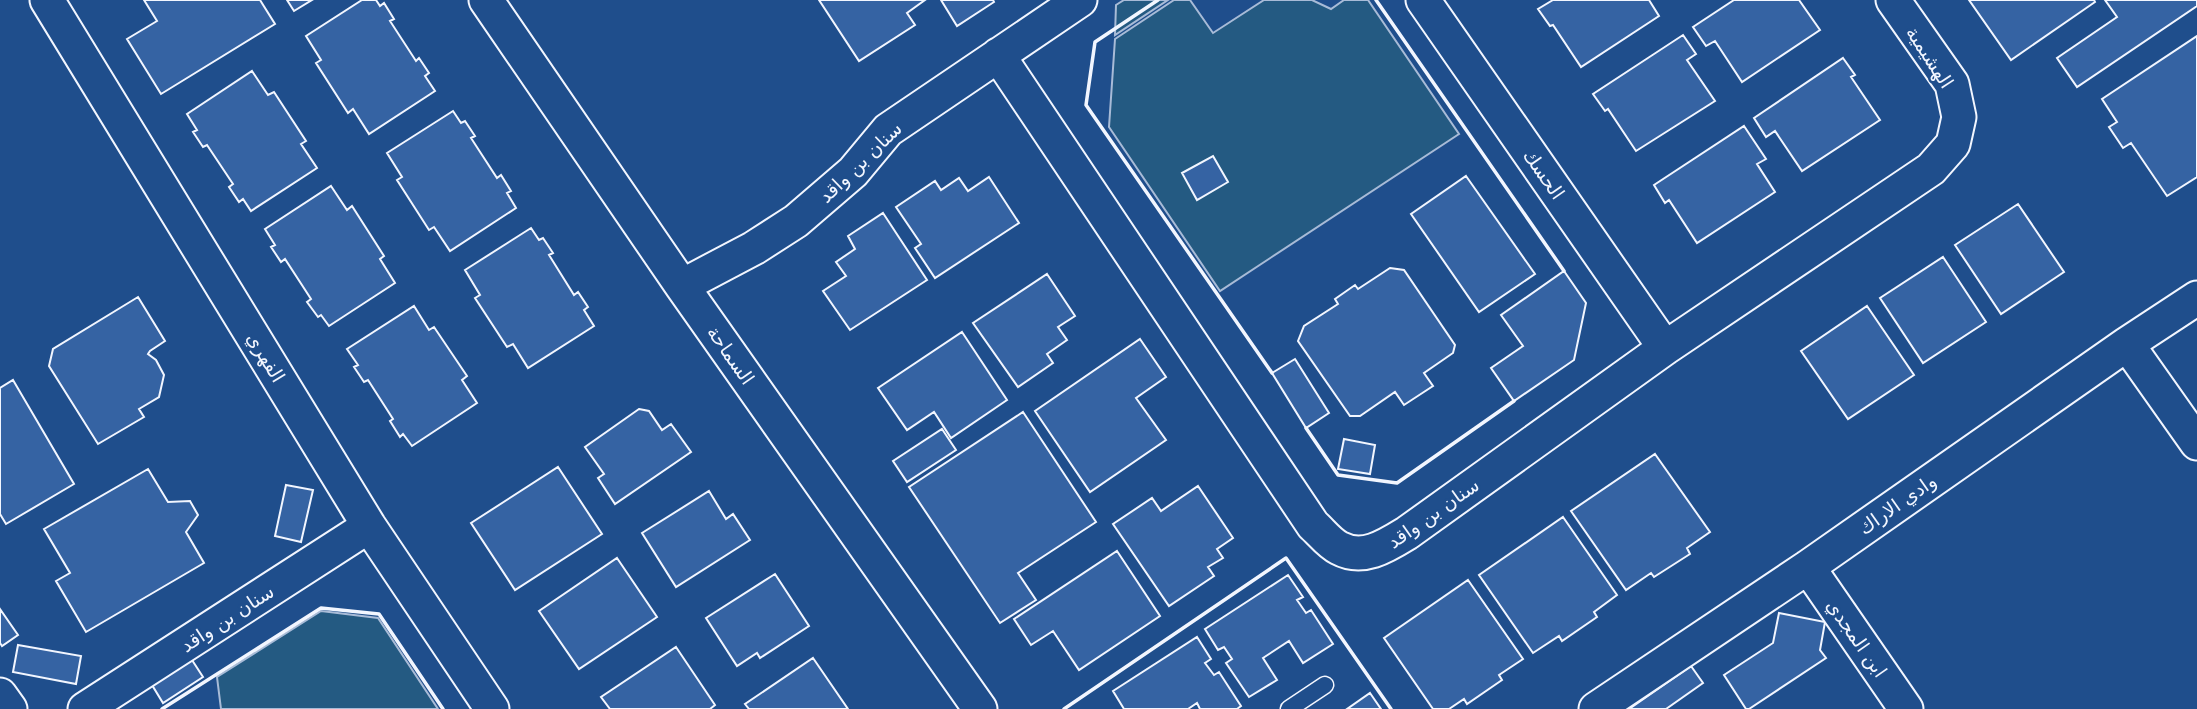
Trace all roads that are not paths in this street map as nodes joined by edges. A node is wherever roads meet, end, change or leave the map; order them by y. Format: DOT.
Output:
graph roads {
  1 [pos="47,0"];
  2 [pos="486,0"];
  3 [pos="1080,0"];
  4 [pos="1423,0"];
  5 [pos="1893,0"];
  6 [pos="998,55"];
  7 [pos="1959,117"];
  8 [pos="682,286"];
  9 [pos="2197,298"];
  10 [pos="2127,344"];
  11 [pos="1665,348"];
  12 [pos="2197,443"];
  13 [pos="369,526"];
  14 [pos="1808,567"];
  15 [pos="1325,685"];
  16 [pos="0,695"];
  17 [pos="10,709"];
  18 [pos="85,709"];
  19 [pos="492,709"];
  20 [pos="980,709"];
  21 [pos="1289,709"];
  22 [pos="1596,709"];
  23 [pos="1906,709"];
  1 -- 13 [label="street, الفهري"];
  2 -- 8 [label="street, السماحة"];
  3 -- 6 [label="street, سنان بن واقد"];
  4 -- 11 [label="street, الحسك"];
  5 -- 7 [label="street, الهشيمية"];
  6 -- 8 [label="street, سنان بن واقد"];
  6 -- 11 [label="street, سنان بن واقد"];
  7 -- 11 [label="street, سنان بن واقد"];
  8 -- 20 [label="street, السماحة"];
  9 -- 10 [label="street, وادي الاراك"];
  10 -- 12 [label="street"];
  10 -- 14 [label="street, وادي الاراك"];
  13 -- 18 [label="street, سنان بن واقد"];
  13 -- 19 [label="street, الفهري"];
  14 -- 22 [label="street, وادي الاراك"];
  14 -- 23 [label="street, ابن المجدي"];
  15 -- 21 [label="lane"];
  16 -- 17 [label="street"];
}
